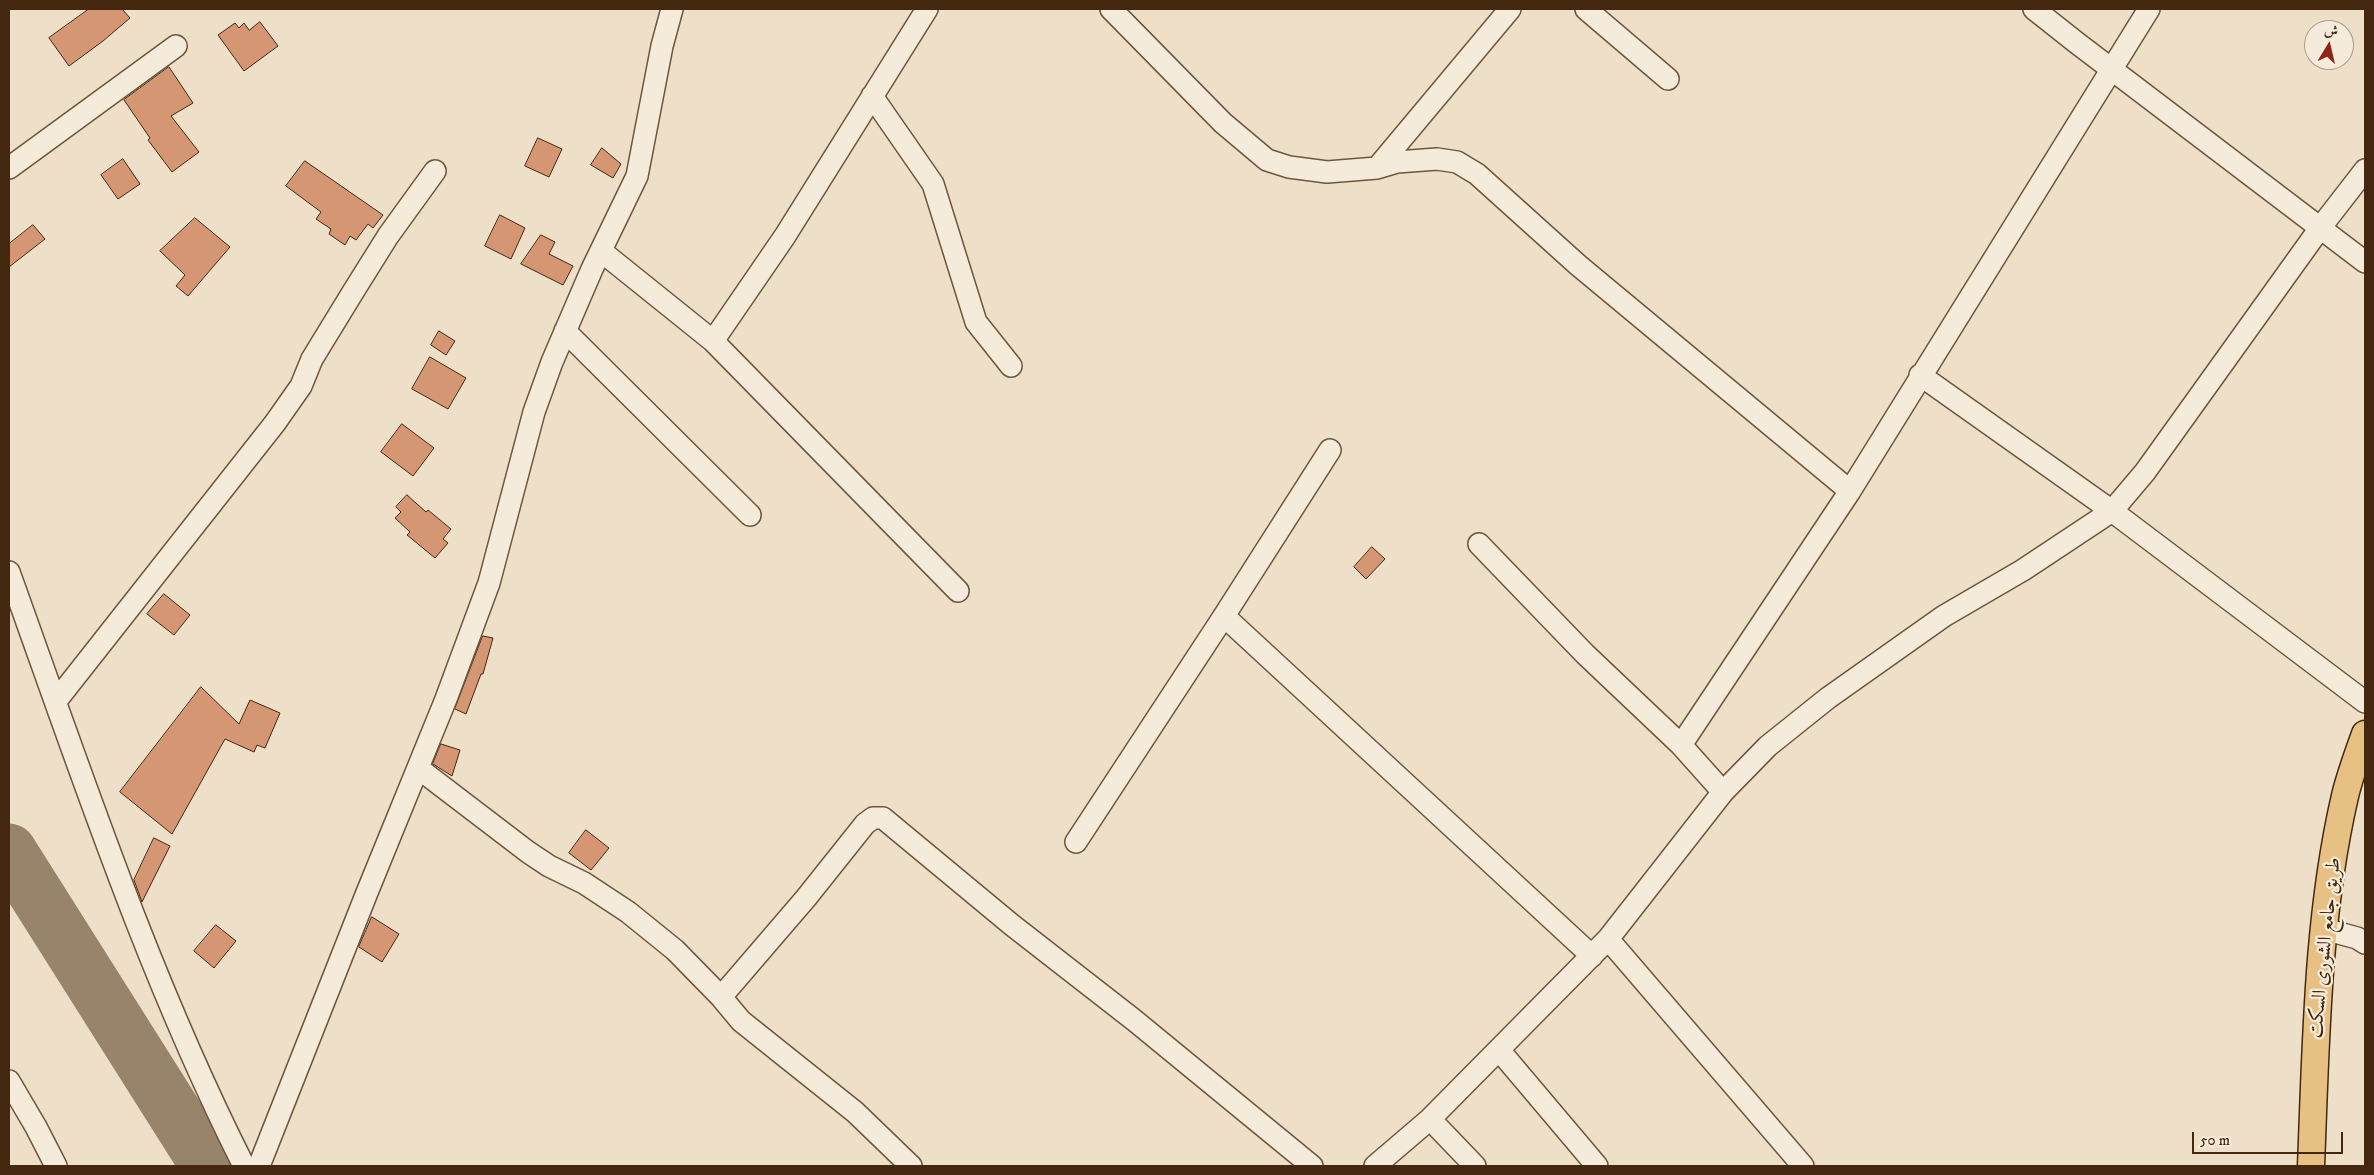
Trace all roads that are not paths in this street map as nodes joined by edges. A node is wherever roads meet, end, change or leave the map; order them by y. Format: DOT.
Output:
graph roads {
  1 [pos="672,9"];
  2 [pos="927,9"];
  3 [pos="1111,9"];
  4 [pos="1510,9"];
  5 [pos="1586,9"];
  6 [pos="2034,9"];
  7 [pos="2149,9"];
  8 [pos="176,46"];
  9 [pos="2113,70"];
  10 [pos="1668,79"];
  11 [pos="872,96"];
  12 [pos="9,168"];
  13 [pos="1376,168"];
  14 [pos="2365,170"];
  15 [pos="435,171"];
  16 [pos="2320,228"];
  17 [pos="601,251"];
  18 [pos="2365,262"];
  19 [pos="565,331"];
  20 [pos="713,341"];
  21 [pos="1011,366"];
  22 [pos="1920,375"];
  23 [pos="1330,450"];
  24 [pos="1850,491"];
  25 [pos="2112,511"];
  26 [pos="750,514"];
  27 [pos="1479,544"];
  28 [pos="9,572"];
  29 [pos="958,591"];
  30 [pos="1224,616"];
  31 [pos="56,701"];
  32 [pos="2365,702"];
  33 [pos="2365,734"];
  34 [pos="1681,745"];
  35 [pos="418,768"];
  36 [pos="1724,792"];
  37 [pos="1076,842"];
  38 [pos="2324,929"];
  39 [pos="1608,939"];
  40 [pos="2365,943"];
  41 [pos="1592,956"];
  42 [pos="721,997"];
  43 [pos="1499,1050"];
  44 [pos="9,1081"];
  45 [pos="1430,1119"];
  46 [pos="56,1166"];
  47 [pos="244,1166"];
  48 [pos="259,1166"];
  49 [pos="911,1166"];
  50 [pos="1312,1166"];
  51 [pos="1375,1166"];
  52 [pos="1475,1166"];
  53 [pos="1597,1166"];
  54 [pos="1803,1166"];
  55 [pos="2311,1166"];
  1 -- 17 [label="street"];
  2 -- 11 [label="street"];
  3 -- 13 [label="street"];
  4 -- 13 [label="street"];
  5 -- 10 [label="street"];
  6 -- 9 [label="street"];
  7 -- 9 [label="street"];
  8 -- 12 [label="street"];
  9 -- 16 [label="street"];
  9 -- 22 [label="street"];
  11 -- 20 [label="street"];
  11 -- 21 [label="street"];
  13 -- 24 [label="street"];
  14 -- 16 [label="street"];
  15 -- 31 [label="street"];
  16 -- 18 [label="street"];
  16 -- 25 [label="street"];
  17 -- 19 [label="street"];
  17 -- 20 [label="street"];
  19 -- 26 [label="street"];
  19 -- 35 [label="street"];
  20 -- 29 [label="street"];
  22 -- 24 [label="street"];
  22 -- 25 [label="street"];
  23 -- 30 [label="street"];
  24 -- 34 [label="street"];
  25 -- 32 [label="street"];
  25 -- 36 [label="street"];
  27 -- 34 [label="street"];
  28 -- 31 [label="street"];
  30 -- 37 [label="street"];
  30 -- 41 [label="street"];
  31 -- 47 [label="street"];
  33 -- 38 [label="main road, طريق جامع الشورى السكت"];
  34 -- 36 [label="street"];
  35 -- 42 [label="street"];
  35 -- 48 [label="street"];
  36 -- 39 [label="street"];
  38 -- 40 [label="street"];
  38 -- 55 [label="main road, طريق جامع الشورى السكت"];
  39 -- 41 [label="street"];
  39 -- 54 [label="street"];
  41 -- 43 [label="street"];
  42 -- 49 [label="street"];
  42 -- 50 [label="street"];
  43 -- 45 [label="street"];
  43 -- 53 [label="street"];
  44 -- 46 [label="street"];
  45 -- 51 [label="street"];
  45 -- 52 [label="street"];
}
